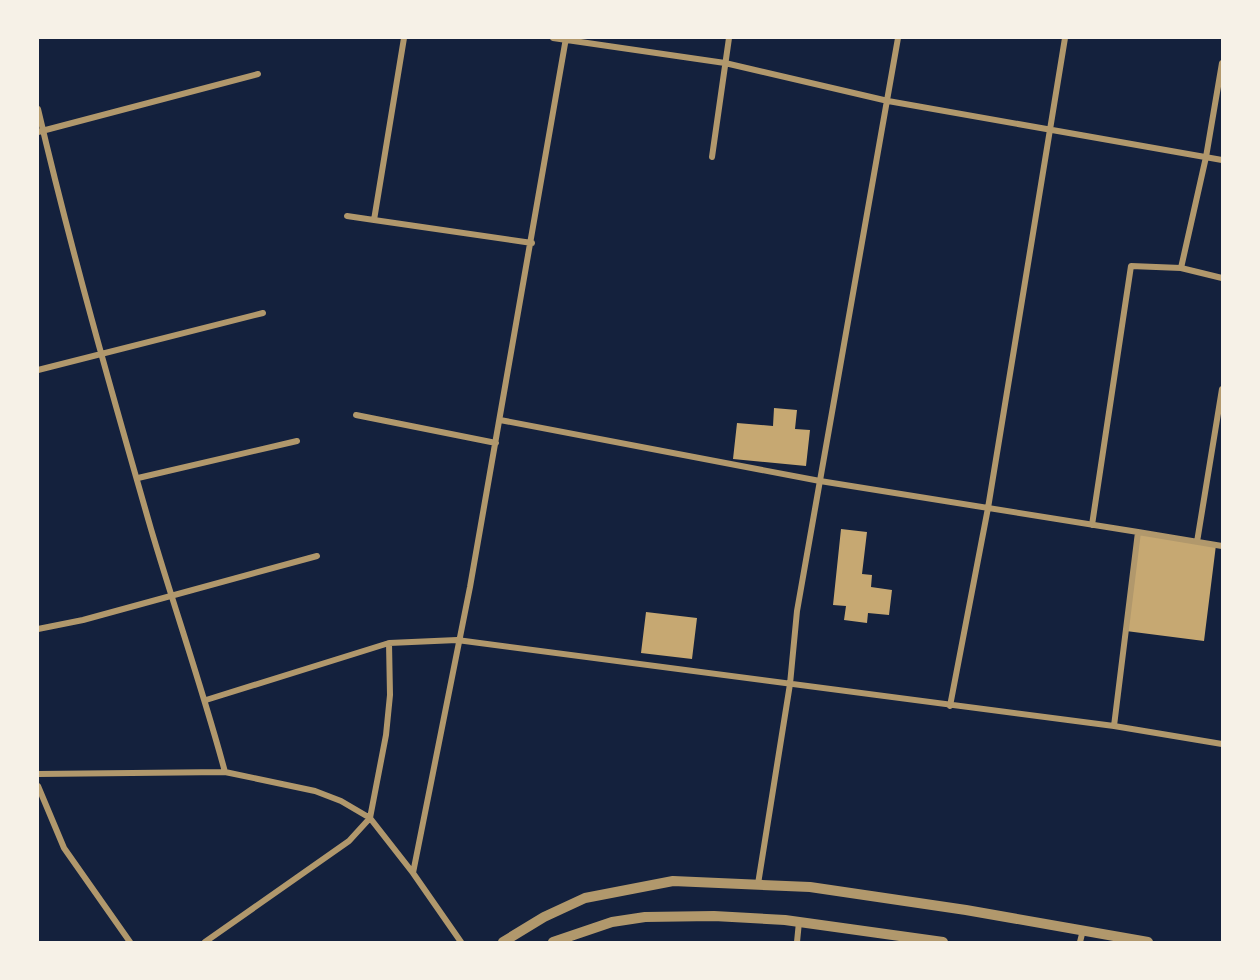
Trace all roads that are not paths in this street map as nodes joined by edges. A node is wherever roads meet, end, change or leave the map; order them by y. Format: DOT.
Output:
graph roads {
  1 [pos="404,38"];
  2 [pos="553,38"];
  3 [pos="729,38"];
  4 [pos="898,38"];
  5 [pos="1065,38"];
  6 [pos="566,39"];
  7 [pos="725,63"];
  8 [pos="1222,63"];
  9 [pos="258,74"];
  10 [pos="888,101"];
  11 [pos="38,109"];
  12 [pos="1049,130"];
  13 [pos="40,131"];
  14 [pos="712,157"];
  15 [pos="1206,158"];
  16 [pos="1222,160"];
  17 [pos="347,216"];
  18 [pos="374,220"];
  19 [pos="532,243"];
  20 [pos="1181,268"];
  21 [pos="1222,278"];
  22 [pos="263,313"];
  23 [pos="101,353"];
  24 [pos="38,370"];
  25 [pos="1222,389"];
  26 [pos="356,416"];
  27 [pos="500,420"];
  28 [pos="297,441"];
  29 [pos="496,443"];
  30 [pos="138,478"];
  31 [pos="820,481"];
  32 [pos="988,508"];
  33 [pos="1092,525"];
  34 [pos="1138,532"];
  35 [pos="1197,542"];
  36 [pos="1222,546"];
  37 [pos="317,556"];
  38 [pos="171,594"];
  39 [pos="38,629"];
  40 [pos="457,640"];
  41 [pos="388,643"];
  42 [pos="790,684"];
  43 [pos="206,700"];
  44 [pos="950,706"];
  45 [pos="1114,726"];
  46 [pos="1222,744"];
  47 [pos="225,772"];
  48 [pos="38,774"];
  49 [pos="38,786"];
  50 [pos="370,818"];
  51 [pos="413,873"];
  52 [pos="758,884"];
  53 [pos="799,922"];
  54 [pos="1083,930"];
  55 [pos="903,939"];
  56 [pos="130,942"];
  57 [pos="205,942"];
  58 [pos="461,942"];
  59 [pos="503,942"];
  60 [pos="554,942"];
  61 [pos="796,942"];
  62 [pos="943,942"];
  63 [pos="1080,942"];
  64 [pos="1148,942"];
  1 -- 18 [label="street"];
  2 -- 6 [label="street"];
  3 -- 7 [label="street"];
  4 -- 10 [label="street"];
  5 -- 12 [label="street"];
  6 -- 7 [label="street"];
  6 -- 19 [label="street"];
  7 -- 10 [label="street"];
  7 -- 14 [label="street"];
  8 -- 15 [label="street"];
  9 -- 13 [label="street"];
  10 -- 12 [label="street"];
  10 -- 31 [label="street"];
  11 -- 13 [label="street"];
  12 -- 15 [label="street"];
  12 -- 32 [label="street"];
  13 -- 23 [label="street"];
  15 -- 16 [label="street"];
  15 -- 20 [label="street"];
  17 -- 18 [label="street"];
  18 -- 19 [label="street"];
  19 -- 27 [label="street"];
  20 -- 21 [label="street"];
  20 -- 33 [label="street"];
  22 -- 23 [label="street"];
  23 -- 24 [label="street"];
  23 -- 30 [label="street"];
  25 -- 35 [label="street"];
  26 -- 29 [label="street"];
  27 -- 29 [label="street"];
  27 -- 31 [label="street"];
  28 -- 30 [label="street"];
  29 -- 40 [label="street"];
  30 -- 38 [label="street"];
  31 -- 32 [label="street"];
  31 -- 42 [label="street"];
  32 -- 33 [label="street"];
  32 -- 44 [label="street"];
  33 -- 34 [label="street"];
  34 -- 35 [label="street"];
  34 -- 45 [label="street"];
  35 -- 36 [label="street"];
  37 -- 38 [label="street"];
  38 -- 39 [label="street"];
  38 -- 43 [label="street"];
  40 -- 41 [label="street"];
  40 -- 42 [label="street"];
  40 -- 51 [label="street"];
  41 -- 43 [label="street"];
  41 -- 50 [label="street"];
  42 -- 44 [label="street"];
  42 -- 52 [label="street"];
  43 -- 47 [label="street"];
  44 -- 45 [label="street"];
  45 -- 46 [label="street"];
  47 -- 48 [label="street"];
  47 -- 50 [label="street"];
  49 -- 56 [label="street"];
  50 -- 51 [label="street"];
  50 -- 57 [label="street"];
  51 -- 58 [label="street"];
  52 -- 54 [label="street"];
  52 -- 59 [label="street"];
  53 -- 55 [label="street"];
  53 -- 60 [label="street"];
  53 -- 61 [label="street"];
  54 -- 63 [label="street"];
  54 -- 64 [label="street"];
  55 -- 62 [label="street"];
}
